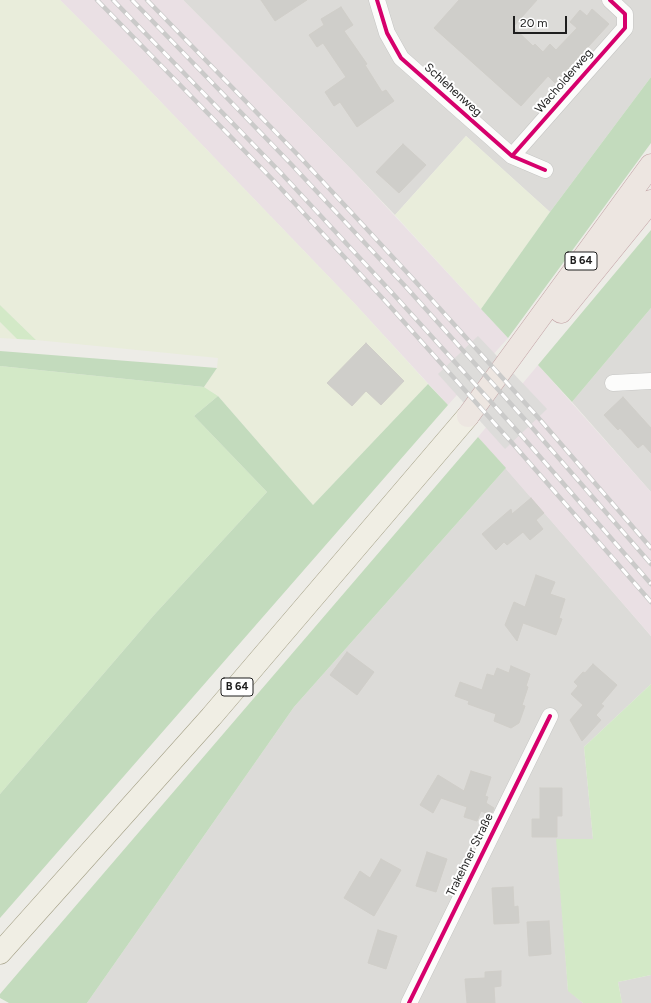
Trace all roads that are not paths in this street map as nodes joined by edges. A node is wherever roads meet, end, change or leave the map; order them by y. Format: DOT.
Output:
graph roads {
  1 [pos="377,0"];
  2 [pos="610,0"];
  3 [pos="512,156"];
  4 [pos="651,165"];
  5 [pos="545,170"];
  6 [pos="651,201"];
  7 [pos="651,381"];
  8 [pos="613,384"];
  9 [pos="468,416"];
  10 [pos="550,716"];
  11 [pos="0,953"];
  12 [pos="409,1003"];
  1 -- 3 [label="street, Schlehenweg"];
  2 -- 3 [label="street, Wacholderweg"];
  3 -- 5 [label="street, Schlehenweg"];
  4 -- 9 [label="highway, B 64"];
  6 -- 9 [label="highway, B 64"];
  7 -- 8 [label="street"];
  9 -- 11 [label="main road, B 64"];
  10 -- 12 [label="street, Trakehner Straße"];
}
